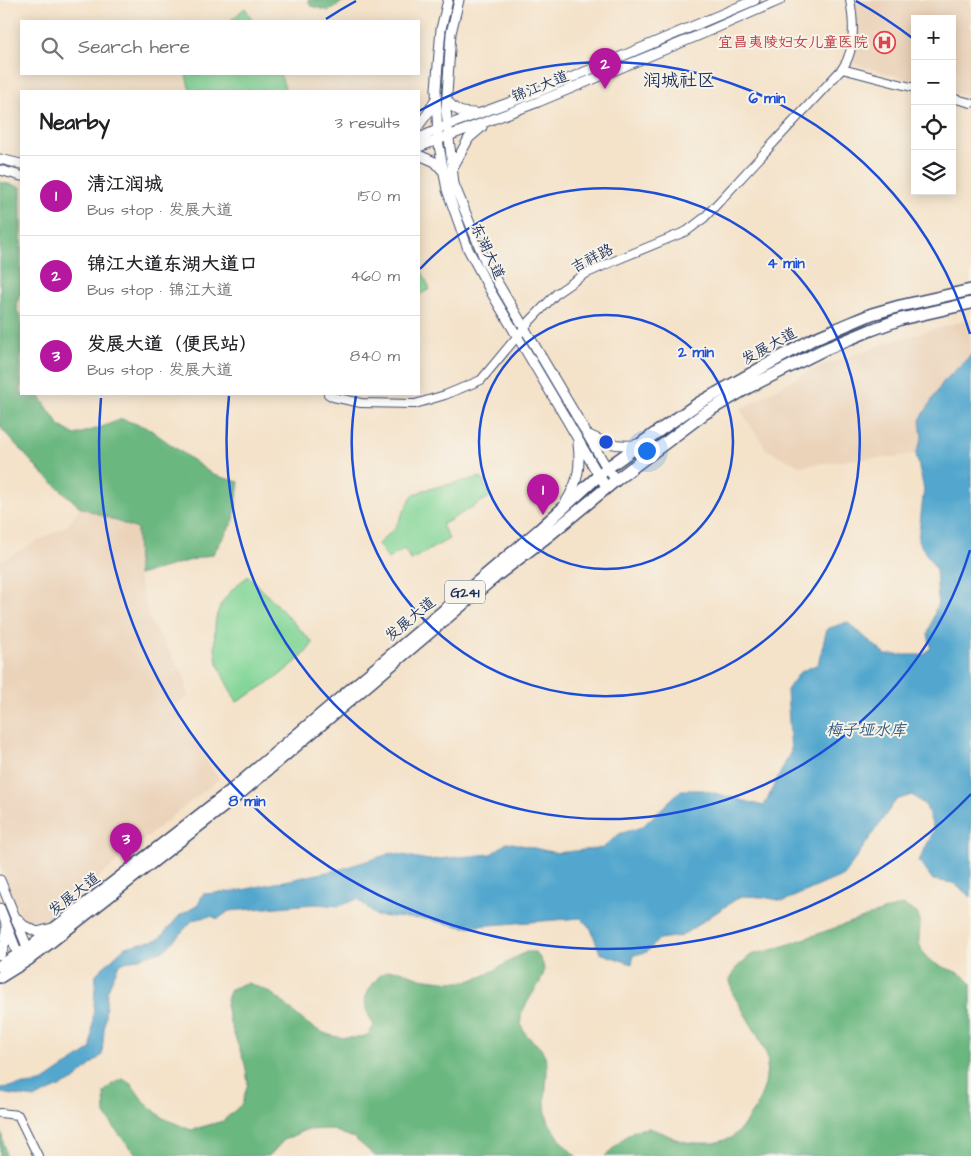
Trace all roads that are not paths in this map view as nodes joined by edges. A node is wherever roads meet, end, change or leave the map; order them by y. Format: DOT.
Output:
graph roads {
  1 [pos="448,0"];
  2 [pos="459,0"];
  3 [pos="755,0"];
  4 [pos="780,0"];
  5 [pos="850,0"];
  6 [pos="842,69"];
  7 [pos="911,87"];
  8 [pos="436,98"];
  9 [pos="956,99"];
  10 [pos="447,100"];
  11 [pos="971,103"];
  12 [pos="481,114"];
  13 [pos="487,122"];
  14 [pos="420,124"];
  15 [pos="448,125"];
  16 [pos="437,130"];
  17 [pos="449,136"];
  18 [pos="420,138"];
  19 [pos="438,140"];
  20 [pos="420,147"];
  21 [pos="420,155"];
  22 [pos="0,159"];
  23 [pos="20,164"];
  24 [pos="0,170"];
  25 [pos="448,170"];
  26 [pos="20,176"];
  27 [pos="971,290"];
  28 [pos="971,303"];
  29 [pos="524,328"];
  30 [pos="518,336"];
  31 [pos="330,395"];
  32 [pos="587,434"];
  33 [pos="578,439"];
  34 [pos="641,444"];
  35 [pos="603,472"];
  36 [pos="611,483"];
  37 [pos="561,510"];
  38 [pos="0,880"];
  39 [pos="0,908"];
  40 [pos="14,916"];
  41 [pos="5,922"];
  42 [pos="57,926"];
  43 [pos="25,954"];
  44 [pos="0,956"];
  45 [pos="0,966"];
  46 [pos="0,977"];
  47 [pos="0,1112"];
  48 [pos="38,1156"];
  1 -- 8 [label="main road, 东湖大道"];
  2 -- 10 [label="main road, 东湖大道"];
  3 -- 12 [label="main road, 锦江大道"];
  4 -- 13 [label="main road, 锦江大道"];
  5 -- 6 [label="street, 吉祥路"];
  6 -- 7 [label="street"];
  6 -- 29 [label="street, 吉祥路"];
  8 -- 14 [label="main road"];
  8 -- 16 [label="main road, 东湖大道"];
  9 -- 11 [label="street"];
  10 -- 12 [label="main road"];
  10 -- 15 [label="main road, 东湖大道"];
  12 -- 15 [label="main road, 锦江大道"];
  13 -- 17 [label="main road, 锦江大道"];
  13 -- 25 [label="main road"];
  15 -- 16 [label="main road, 锦江大道"];
  15 -- 17 [label="main road, 东湖大道"];
  16 -- 18 [label="main road, 锦江大道"];
  16 -- 19 [label="main road, 东湖大道"];
  17 -- 19 [label="main road, 锦江大道"];
  17 -- 25 [label="main road, 东湖大道"];
  19 -- 20 [label="main road, 锦江大道"];
  19 -- 25 [label="main road, 东湖大道"];
  21 -- 25 [label="main road"];
  22 -- 23 [label="main road"];
  24 -- 26 [label="main road"];
  25 -- 29 [label="main road, 东湖大道"];
  25 -- 30 [label="main road, 东湖大道"];
  27 -- 34 [label="highway, 发展大道 / G241"];
  28 -- 36 [label="highway, 发展大道 / G241"];
  29 -- 30 [label="street, 吉祥路"];
  29 -- 32 [label="main road, 东湖大道"];
  30 -- 31 [label="street, 吉祥路"];
  30 -- 33 [label="main road, 东湖大道"];
  32 -- 34 [label="main road"];
  32 -- 35 [label="main road, 东湖大道"];
  33 -- 35 [label="main road, 东湖大道"];
  33 -- 37 [label="main road"];
  34 -- 35 [label="highway, 发展大道 / G241"];
  35 -- 36 [label="main road, 东湖大道"];
  35 -- 37 [label="highway, 发展大道 / G241"];
  36 -- 43 [label="highway, 发展大道 / G241"];
  37 -- 42 [label="highway, 发展大道 / G241"];
  38 -- 40 [label="main road"];
  39 -- 41 [label="main road"];
  40 -- 42 [label="main road"];
  40 -- 43 [label="main road"];
  41 -- 43 [label="main road"];
  41 -- 44 [label="main road"];
  42 -- 43 [label="highway, 发展大道 / G241"];
  43 -- 45 [label="highway, 发展大道 / G241"];
  43 -- 46 [label="highway, 发展大道 / G241"];
  47 -- 48 [label="street"];
}
